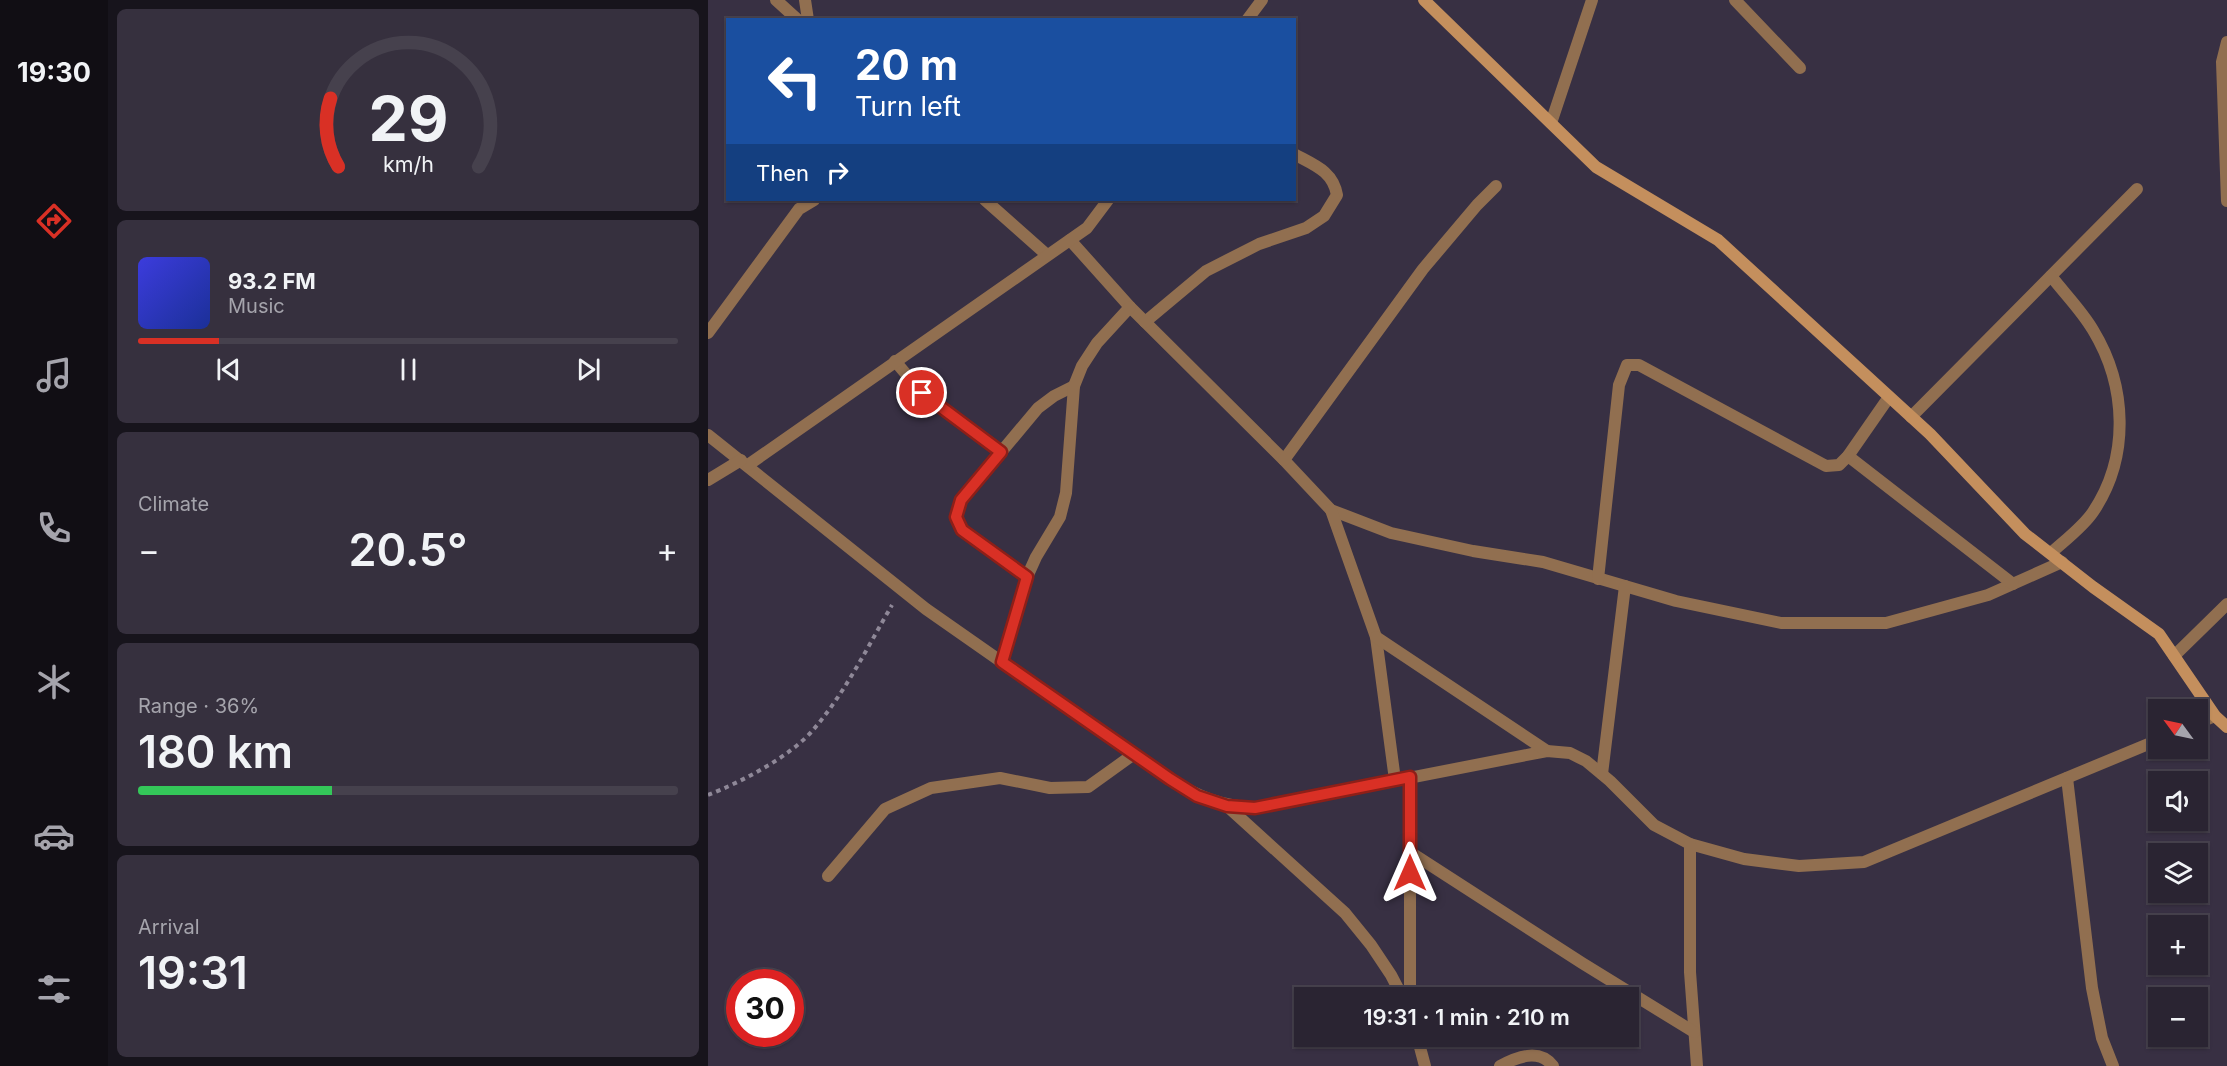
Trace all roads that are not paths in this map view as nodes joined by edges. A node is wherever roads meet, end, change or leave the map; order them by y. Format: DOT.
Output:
graph roads {
  1 [pos="776,0"];
  2 [pos="805,0"];
  3 [pos="1262,0"];
  4 [pos="1424,0"];
  5 [pos="1592,0"];
  6 [pos="1735,0"];
  7 [pos="796,18"];
  8 [pos="808,18"];
  9 [pos="1248,18"];
  10 [pos="2227,42"];
  11 [pos="1800,68"];
  12 [pos="1551,123"];
  13 [pos="1296,155"];
  14 [pos="1496,186"];
  15 [pos="2137,189"];
  16 [pos="811,201"];
  17 [pos="986,201"];
  18 [pos="1107,201"];
  19 [pos="2227,201"];
  20 [pos="1070,240"];
  21 [pos="1047,255"];
  22 [pos="2051,276"];
  23 [pos="1130,307"];
  24 [pos="1145,322"];
  25 [pos="708,333"];
  26 [pos="895,362"];
  27 [pos="1074,386"];
  28 [pos="1889,397"];
  29 [pos="1911,417"];
  30 [pos="708,435"];
  31 [pos="1001,452"];
  32 [pos="1848,456"];
  33 [pos="1284,460"];
  34 [pos="745,462"];
  35 [pos="708,480"];
  36 [pos="1331,510"];
  37 [pos="2051,553"];
  38 [pos="2062,562"];
  39 [pos="1027,577"];
  40 [pos="1598,579"];
  41 [pos="2013,584"];
  42 [pos="1624,586"];
  43 [pos="2227,604"];
  44 [pos="1376,637"];
  45 [pos="2174,656"];
  46 [pos="1002,662"];
  47 [pos="2216,716"];
  48 [pos="2208,719"];
  49 [pos="2227,727"];
  50 [pos="2148,744"];
  51 [pos="1547,751"];
  52 [pos="1134,754"];
  53 [pos="1602,774"];
  54 [pos="1410,777"];
  55 [pos="2067,778"];
  56 [pos="1395,780"];
  57 [pos="1227,806"];
  58 [pos="1690,844"];
  59 [pos="1410,852"];
  60 [pos="828,876"];
  61 [pos="1397,987"];
  62 [pos="1410,987"];
  63 [pos="1694,1032"];
  64 [pos="1420,1047"];
  65 [pos="1425,1066"];
  66 [pos="1500,1066"];
  67 [pos="1553,1066"];
  68 [pos="1697,1066"];
  69 [pos="2113,1066"];
  1 -- 7 [label="street"];
  2 -- 8 [label="street"];
  3 -- 9 [label="street"];
  4 -- 12 [label="street"];
  5 -- 12 [label="street"];
  6 -- 11 [label="street"];
  10 -- 19 [label="street"];
  12 -- 28 [label="street"];
  13 -- 24 [label="street"];
  14 -- 33 [label="street"];
  15 -- 22 [label="street"];
  16 -- 25 [label="street"];
  17 -- 21 [label="street"];
  18 -- 20 [label="street"];
  20 -- 21 [label="street"];
  20 -- 23 [label="street"];
  21 -- 26 [label="street"];
  22 -- 29 [label="street"];
  22 -- 37 [label="street"];
  23 -- 24 [label="street"];
  23 -- 27 [label="street"];
  24 -- 33 [label="street"];
  26 -- 31 [label="street"];
  26 -- 34 [label="street"];
  27 -- 31 [label="street"];
  27 -- 39 [label="street"];
  28 -- 29 [label="street"];
  28 -- 32 [label="street"];
  29 -- 37 [label="street"];
  30 -- 34 [label="street"];
  31 -- 39 [label="street"];
  32 -- 40 [label="street"];
  32 -- 41 [label="street"];
  33 -- 36 [label="street"];
  34 -- 35 [label="street"];
  34 -- 46 [label="street"];
  36 -- 40 [label="street"];
  36 -- 44 [label="street"];
  37 -- 38 [label="street"];
  38 -- 41 [label="street"];
  38 -- 45 [label="street"];
  39 -- 46 [label="street"];
  40 -- 42 [label="street"];
  41 -- 42 [label="street"];
  42 -- 53 [label="street"];
  43 -- 45 [label="street"];
  44 -- 51 [label="street"];
  44 -- 56 [label="street"];
  45 -- 47 [label="street"];
  46 -- 52 [label="street"];
  47 -- 48 [label="street"];
  47 -- 49 [label="street"];
  50 -- 55 [label="street"];
  51 -- 53 [label="street"];
  51 -- 54 [label="street"];
  52 -- 57 [label="street"];
  52 -- 60 [label="street"];
  53 -- 58 [label="street"];
  54 -- 56 [label="street"];
  54 -- 59 [label="street"];
  55 -- 58 [label="street"];
  55 -- 69 [label="street"];
  56 -- 57 [label="street"];
  57 -- 61 [label="street"];
  58 -- 63 [label="street"];
  59 -- 62 [label="street"];
  59 -- 63 [label="street"];
  63 -- 68 [label="street"];
  64 -- 65 [label="street"];
  66 -- 67 [label="street"];
}
